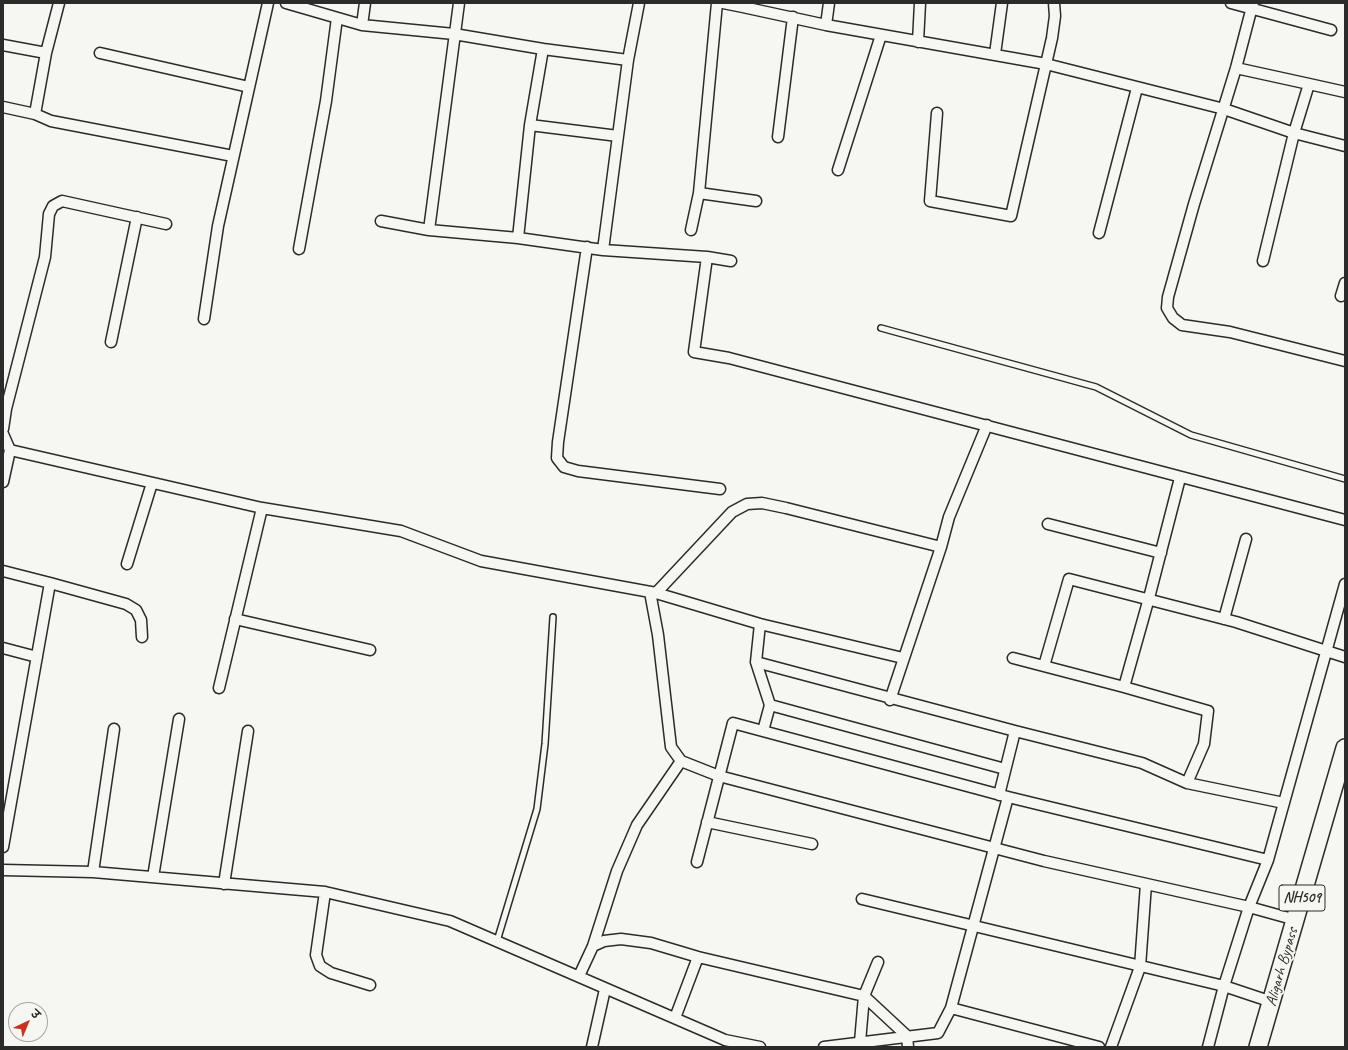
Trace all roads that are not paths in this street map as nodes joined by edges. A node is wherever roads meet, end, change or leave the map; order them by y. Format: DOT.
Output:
graph roads {
  1 [pos="59,3"];
  2 [pos="268,3"];
  3 [pos="286,3"];
  4 [pos="365,3"];
  5 [pos="459,3"];
  6 [pos="639,3"];
  7 [pos="718,3"];
  8 [pos="723,3"];
  9 [pos="829,3"];
  10 [pos="920,3"];
  11 [pos="1002,3"];
  12 [pos="1054,3"];
  13 [pos="1231,3"];
  14 [pos="744,5"];
  15 [pos="1252,6"];
  16 [pos="793,17"];
  17 [pos="337,18"];
  18 [pos="362,25"];
  19 [pos="826,25"];
  20 [pos="1331,30"];
  21 [pos="454,34"];
  22 [pos="881,35"];
  23 [pos="918,42"];
  24 [pos="3,45"];
  25 [pos="543,49"];
  26 [pos="46,53"];
  27 [pos="100,53"];
  28 [pos="995,54"];
  29 [pos="628,60"];
  30 [pos="1046,64"];
  31 [pos="1236,68"];
  32 [pos="1309,84"];
  33 [pos="249,87"];
  34 [pos="1137,88"];
  35 [pos="1345,92"];
  36 [pos="3,107"];
  37 [pos="1224,109"];
  38 [pos="937,112"];
  39 [pos="35,114"];
  40 [pos="530,125"];
  41 [pos="1294,133"];
  42 [pos="618,136"];
  43 [pos="778,137"];
  44 [pos="1345,146"];
  45 [pos="233,156"];
  46 [pos="838,170"];
  47 [pos="699,193"];
  48 [pos="756,201"];
  49 [pos="136,217"];
  50 [pos="381,221"];
  51 [pos="166,224"];
  52 [pos="429,230"];
  53 [pos="691,230"];
  54 [pos="1099,233"];
  55 [pos="518,238"];
  56 [pos="587,247"];
  57 [pos="299,249"];
  58 [pos="603,250"];
  59 [pos="707,256"];
  60 [pos="731,261"];
  61 [pos="1263,261"];
  62 [pos="1345,283"];
  63 [pos="1341,296"];
  64 [pos="204,319"];
  65 [pos="881,328"];
  66 [pos="112,342"];
  67 [pos="1345,361"];
  68 [pos="4,409"];
  69 [pos="986,425"];
  70 [pos="3,429"];
  71 [pos="3,434"];
  72 [pos="10,450"];
  73 [pos="1180,478"];
  74 [pos="1345,479"];
  75 [pos="3,482"];
  76 [pos="152,483"];
  77 [pos="720,489"];
  78 [pos="262,508"];
  79 [pos="1345,520"];
  80 [pos="1048,524"];
  81 [pos="1246,539"];
  82 [pos="941,547"];
  83 [pos="1161,553"];
  84 [pos="127,564"];
  85 [pos="3,571"];
  86 [pos="50,583"];
  87 [pos="1345,584"];
  88 [pos="653,592"];
  89 [pos="1149,598"];
  90 [pos="553,617"];
  91 [pos="235,619"];
  92 [pos="1224,619"];
  93 [pos="760,624"];
  94 [pos="142,637"];
  95 [pos="3,648"];
  96 [pos="370,650"];
  97 [pos="1330,653"];
  98 [pos="38,657"];
  99 [pos="1345,657"];
  100 [pos="903,658"];
  101 [pos="1013,658"];
  102 [pos="756,662"];
  103 [pos="1044,666"];
  104 [pos="1124,687"];
  105 [pos="219,688"];
  106 [pos="890,700"];
  107 [pos="770,705"];
  108 [pos="180,719"];
  109 [pos="114,729"];
  110 [pos="248,731"];
  111 [pos="764,731"];
  112 [pos="1014,731"];
  113 [pos="1345,748"];
  114 [pos="681,761"];
  115 [pos="1005,769"];
  116 [pos="719,776"];
  117 [pos="1187,782"];
  118 [pos="1003,796"];
  119 [pos="1284,803"];
  120 [pos="708,822"];
  121 [pos="812,844"];
  122 [pos="3,847"];
  123 [pos="994,847"];
  124 [pos="1268,860"];
  125 [pos="697,862"];
  126 [pos="3,870"];
  127 [pos="93,872"];
  128 [pos="153,878"];
  129 [pos="224,884"];
  130 [pos="1146,884"];
  131 [pos="324,892"];
  132 [pos="862,899"];
  133 [pos="1254,908"];
  134 [pos="1288,918"];
  135 [pos="973,926"];
  136 [pos="497,941"];
  137 [pos="593,946"];
  138 [pos="698,957"];
  139 [pos="878,962"];
  140 [pos="1140,967"];
  141 [pos="579,976"];
  142 [pos="370,985"];
  143 [pos="1228,988"];
  144 [pos="605,989"];
  145 [pos="864,996"];
  146 [pos="1266,1000"];
  147 [pos="951,1008"];
  148 [pos="675,1018"];
  149 [pos="907,1036"];
  150 [pos="860,1042"];
  151 [pos="592,1047"];
  152 [pos="760,1047"];
  153 [pos="824,1047"];
  154 [pos="908,1047"];
  155 [pos="1099,1047"];
  156 [pos="1111,1047"];
  157 [pos="1208,1047"];
  158 [pos="1258,1047"];
  1 -- 26 [label="street"];
  2 -- 33 [label="street"];
  3 -- 17 [label="street"];
  4 -- 18 [label="street"];
  5 -- 21 [label="street"];
  6 -- 29 [label="street"];
  7 -- 47 [label="street"];
  8 -- 14 [label="street"];
  9 -- 19 [label="street"];
  10 -- 23 [label="street"];
  11 -- 28 [label="street"];
  12 -- 30 [label="street"];
  13 -- 15 [label="street"];
  14 -- 16 [label="street"];
  15 -- 20 [label="street"];
  15 -- 31 [label="street"];
  16 -- 19 [label="street"];
  16 -- 43 [label="street"];
  17 -- 18 [label="street"];
  17 -- 57 [label="street"];
  18 -- 21 [label="street"];
  19 -- 22 [label="street"];
  21 -- 25 [label="street"];
  21 -- 52 [label="street"];
  22 -- 23 [label="street"];
  22 -- 46 [label="street"];
  23 -- 28 [label="street"];
  24 -- 26 [label="street"];
  25 -- 29 [label="street"];
  25 -- 40 [label="street"];
  26 -- 39 [label="street"];
  27 -- 33 [label="street"];
  28 -- 30 [label="street"];
  29 -- 42 [label="street"];
  30 -- 34 [label="street"];
  30 -- 38 [label="street"];
  31 -- 32 [label="street"];
  31 -- 37 [label="street"];
  32 -- 35 [label="street"];
  32 -- 41 [label="street"];
  33 -- 45 [label="street"];
  34 -- 37 [label="street"];
  34 -- 54 [label="street"];
  36 -- 39 [label="street"];
  37 -- 41 [label="street"];
  37 -- 67 [label="street"];
  39 -- 45 [label="street"];
  40 -- 42 [label="street"];
  40 -- 55 [label="street"];
  41 -- 44 [label="street"];
  41 -- 61 [label="street"];
  42 -- 58 [label="street"];
  45 -- 64 [label="street"];
  47 -- 48 [label="street"];
  47 -- 53 [label="street"];
  49 -- 51 [label="street"];
  49 -- 66 [label="street"];
  49 -- 68 [label="street"];
  50 -- 52 [label="street"];
  52 -- 55 [label="street"];
  55 -- 56 [label="street"];
  56 -- 58 [label="street"];
  56 -- 77 [label="street"];
  58 -- 59 [label="street"];
  59 -- 60 [label="street"];
  59 -- 69 [label="street"];
  62 -- 63 [label="street"];
  65 -- 74 [label="lane"];
  68 -- 70 [label="street"];
  69 -- 73 [label="street"];
  69 -- 82 [label="street"];
  71 -- 72 [label="street"];
  72 -- 75 [label="street"];
  72 -- 76 [label="street"];
  73 -- 79 [label="street"];
  73 -- 83 [label="street"];
  76 -- 78 [label="street"];
  76 -- 84 [label="street"];
  78 -- 88 [label="street"];
  78 -- 91 [label="street"];
  80 -- 83 [label="street"];
  81 -- 92 [label="street"];
  82 -- 88 [label="street"];
  82 -- 100 [label="street"];
  83 -- 89 [label="street"];
  85 -- 86 [label="street"];
  86 -- 94 [label="street"];
  86 -- 98 [label="street"];
  87 -- 97 [label="street"];
  88 -- 93 [label="street"];
  88 -- 114 [label="street"];
  89 -- 92 [label="street"];
  89 -- 103 [label="street"];
  89 -- 104 [label="street"];
  90 -- 136 [label="lane"];
  91 -- 96 [label="street"];
  91 -- 105 [label="street"];
  92 -- 97 [label="street"];
  93 -- 100 [label="street"];
  93 -- 102 [label="street"];
  95 -- 98 [label="street"];
  97 -- 99 [label="street"];
  97 -- 119 [label="street"];
  98 -- 122 [label="street"];
  100 -- 106 [label="street"];
  101 -- 103 [label="street"];
  102 -- 106 [label="street"];
  102 -- 107 [label="street"];
  103 -- 104 [label="street"];
  104 -- 117 [label="street"];
  106 -- 112 [label="street"];
  107 -- 111 [label="street"];
  107 -- 115 [label="street"];
  108 -- 128 [label="street"];
  109 -- 127 [label="street"];
  110 -- 129 [label="street"];
  111 -- 116 [label="street"];
  111 -- 118 [label="street"];
  112 -- 115 [label="street"];
  112 -- 117 [label="street"];
  113 -- 134 [label="highway, Aligarh Bypass / NH509"];
  114 -- 116 [label="street"];
  114 -- 137 [label="street"];
  115 -- 118 [label="street"];
  116 -- 120 [label="street"];
  116 -- 123 [label="street"];
  117 -- 119 [label="street"];
  118 -- 123 [label="street"];
  118 -- 124 [label="street"];
  119 -- 124 [label="street"];
  120 -- 121 [label="street"];
  120 -- 125 [label="street"];
  123 -- 130 [label="street"];
  123 -- 135 [label="street"];
  124 -- 133 [label="street"];
  126 -- 127 [label="street"];
  127 -- 128 [label="street"];
  128 -- 129 [label="street"];
  129 -- 131 [label="street"];
  130 -- 133 [label="street"];
  130 -- 140 [label="street"];
  131 -- 136 [label="street"];
  131 -- 142 [label="street"];
  132 -- 135 [label="street"];
  133 -- 134 [label="street"];
  133 -- 143 [label="street"];
  134 -- 146 [label="highway, Aligarh Bypass / NH509"];
  135 -- 140 [label="street"];
  135 -- 147 [label="street"];
  136 -- 141 [label="street"];
  137 -- 138 [label="street"];
  137 -- 141 [label="street"];
  138 -- 145 [label="street"];
  138 -- 148 [label="street"];
  139 -- 145 [label="street"];
  140 -- 143 [label="street"];
  140 -- 156 [label="street"];
  141 -- 144 [label="street"];
  143 -- 146 [label="street"];
  143 -- 157 [label="street"];
  144 -- 148 [label="street"];
  144 -- 151 [label="street"];
  145 -- 149 [label="street"];
  145 -- 150 [label="street"];
  146 -- 158 [label="highway, Aligarh Bypass / NH509"];
  147 -- 149 [label="street"];
  147 -- 155 [label="street"];
  148 -- 152 [label="street"];
  149 -- 150 [label="street"];
  149 -- 154 [label="street"];
  150 -- 153 [label="street"];
}
